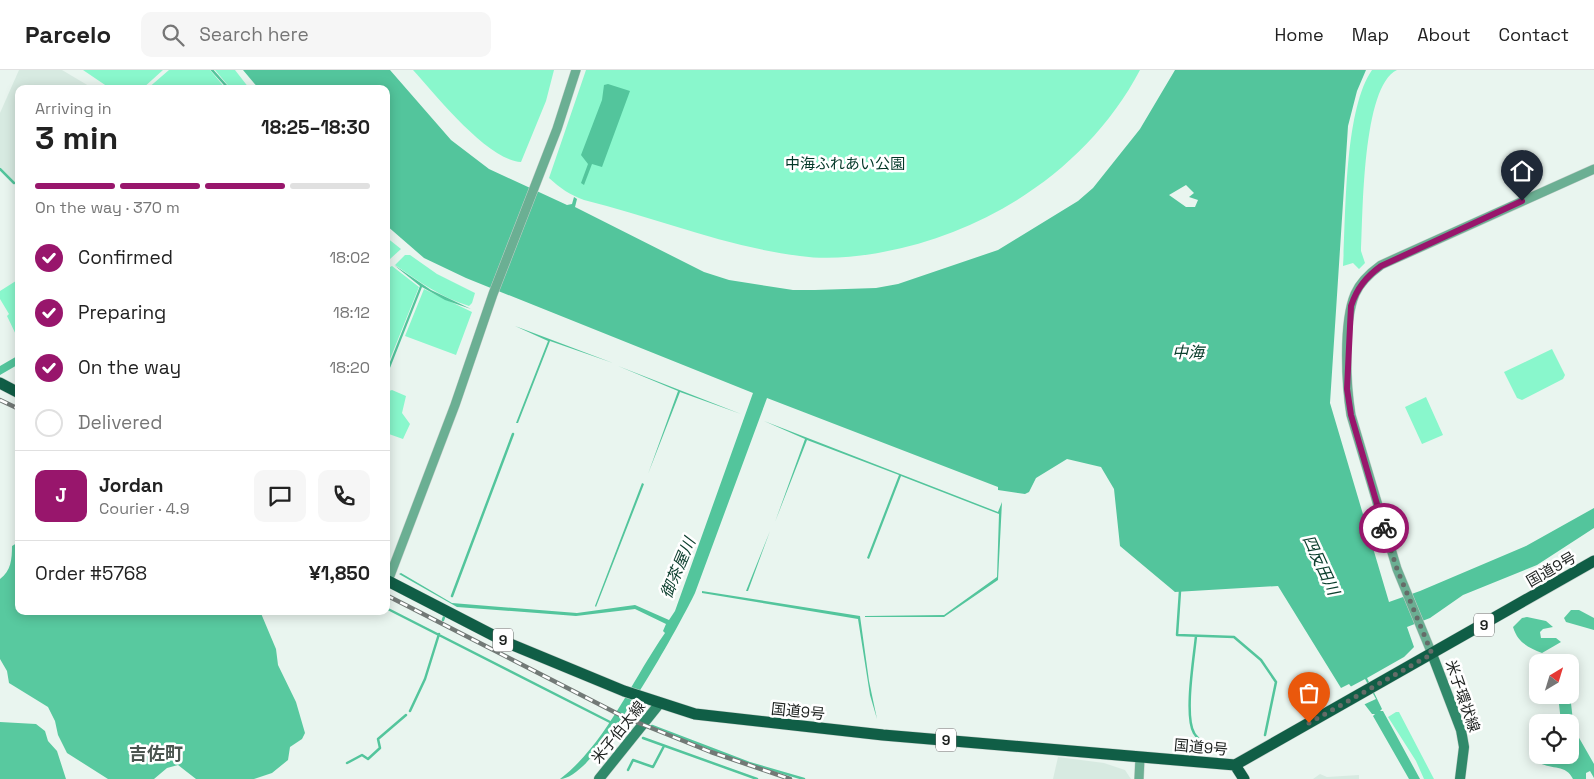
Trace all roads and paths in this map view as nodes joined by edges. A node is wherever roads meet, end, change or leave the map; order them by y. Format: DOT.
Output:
graph roads {
  1 [pos="576,70"];
  2 [pos="1594,169"];
  3 [pos="0,383"];
  4 [pos="15,390"];
  5 [pos="1594,561"];
  6 [pos="390,573"];
  7 [pos="390,583"];
  8 [pos="1432,654"];
  9 [pos="660,703"];
  10 [pos="1140,757"];
  11 [pos="1235,765"];
  12 [pos="599,779"];
  13 [pos="1139,779"];
  14 [pos="1244,779"];
  15 [pos="1460,779"];
  1 -- 6 [label="street"];
  2 -- 8 [label="street"];
  3 -- 4 [label="highway"];
  5 -- 8 [label="highway, 国道9号 / 9"];
  7 -- 9 [label="highway, 国道9号 / 9"];
  8 -- 11 [label="highway, 国道9号 / 9"];
  8 -- 15 [label="main road, 米子環状線"];
  9 -- 10 [label="highway, 国道9号 / 9"];
  9 -- 12 [label="main road, 米子伯太線"];
  10 -- 11 [label="highway, 国道9号 / 9"];
  10 -- 13 [label="street"];
  11 -- 14 [label="highway, 国道9号"];
}
